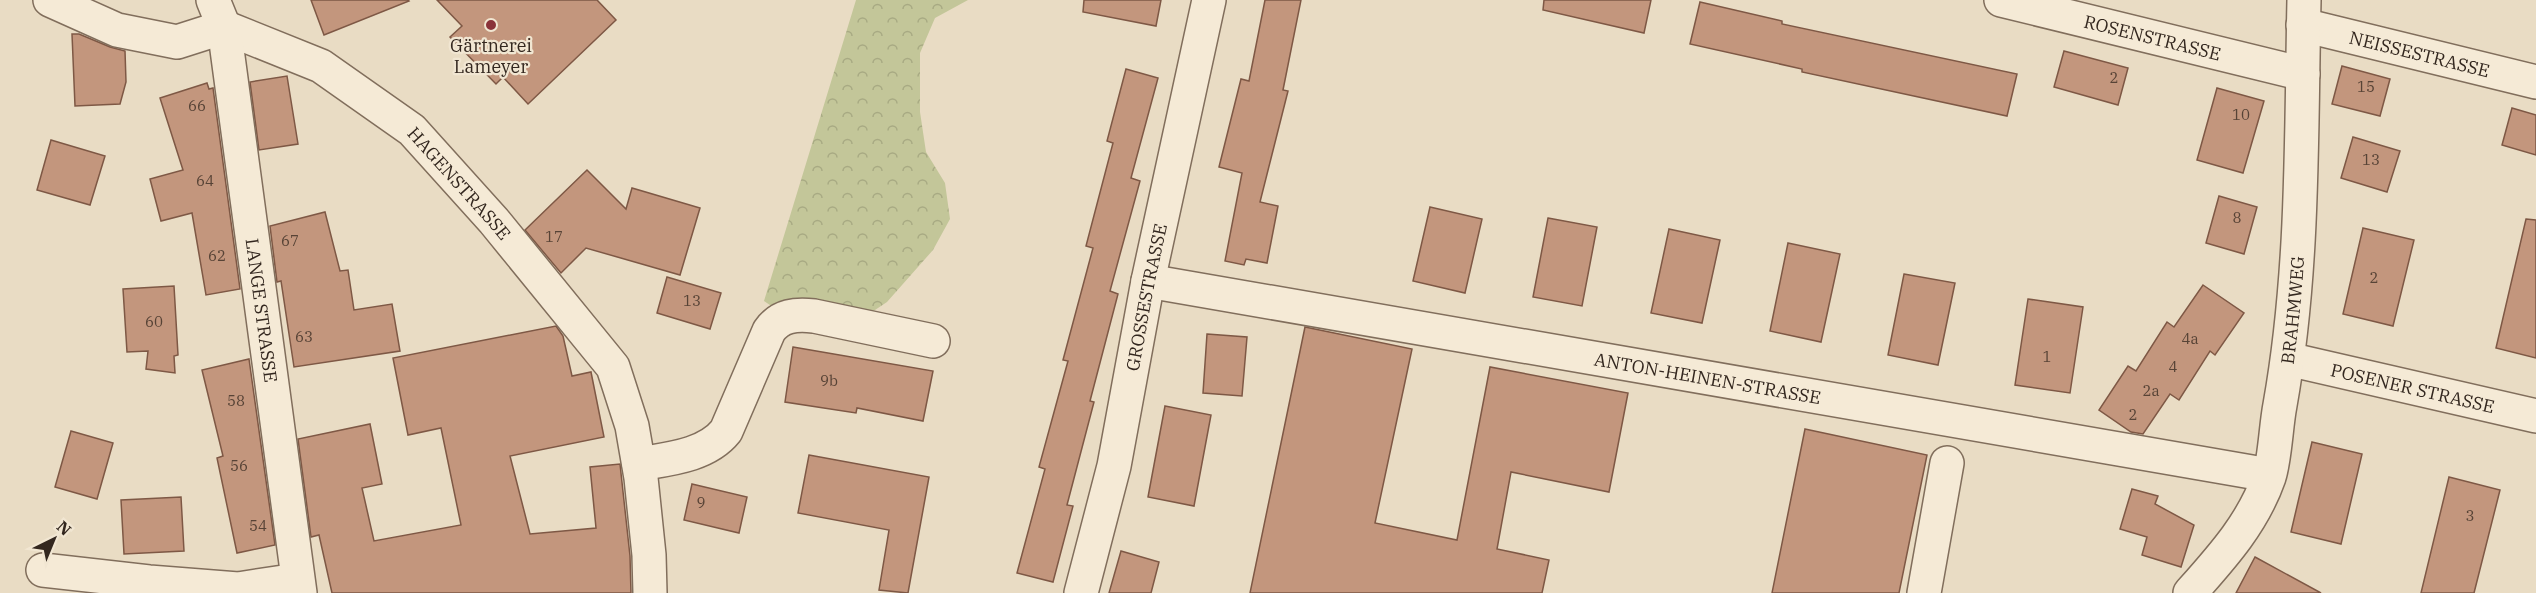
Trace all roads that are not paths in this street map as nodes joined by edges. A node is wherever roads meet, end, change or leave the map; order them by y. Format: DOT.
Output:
graph roads {
  1 [pos="50,0"];
  2 [pos="1209,0"];
  3 [pos="2001,0"];
  4 [pos="2303,12"];
  5 [pos="219,14"];
  6 [pos="2303,74"];
  7 [pos="2536,82"];
  8 [pos="1148,281"];
  9 [pos="933,341"];
  10 [pos="2288,358"];
  11 [pos="2536,416"];
  12 [pos="1947,463"];
  13 [pos="639,464"];
  14 [pos="2269,475"];
  15 [pos="43,570"];
  16 [pos="299,586"];
  17 [pos="650,593"];
  18 [pos="1081,593"];
  19 [pos="1924,593"];
  20 [pos="2190,593"];
  1 -- 5 [label="street"];
  2 -- 8 [label="street, GROSSESTRASSE"];
  3 -- 6 [label="street, ROSENSTRASSE"];
  4 -- 6 [label="street, BRAHMWEG"];
  4 -- 7 [label="street, NEISSESTRASSE"];
  5 -- 13 [label="street, HAGENSTRASSE"];
  5 -- 16 [label="street, LANGE STRASSE"];
  6 -- 10 [label="street, BRAHMWEG"];
  8 -- 14 [label="street, ANTON-HEINEN-STRASSE"];
  8 -- 18 [label="street, GROSSESTRASSE"];
  9 -- 13 [label="street"];
  10 -- 11 [label="street, POSENER STRASSE"];
  10 -- 14 [label="street, BRAHMWEG"];
  12 -- 19 [label="street"];
  13 -- 17 [label="street, HAGENSTRASSE"];
  14 -- 20 [label="street, BRAHMWEG"];
  15 -- 16 [label="street"];
}
